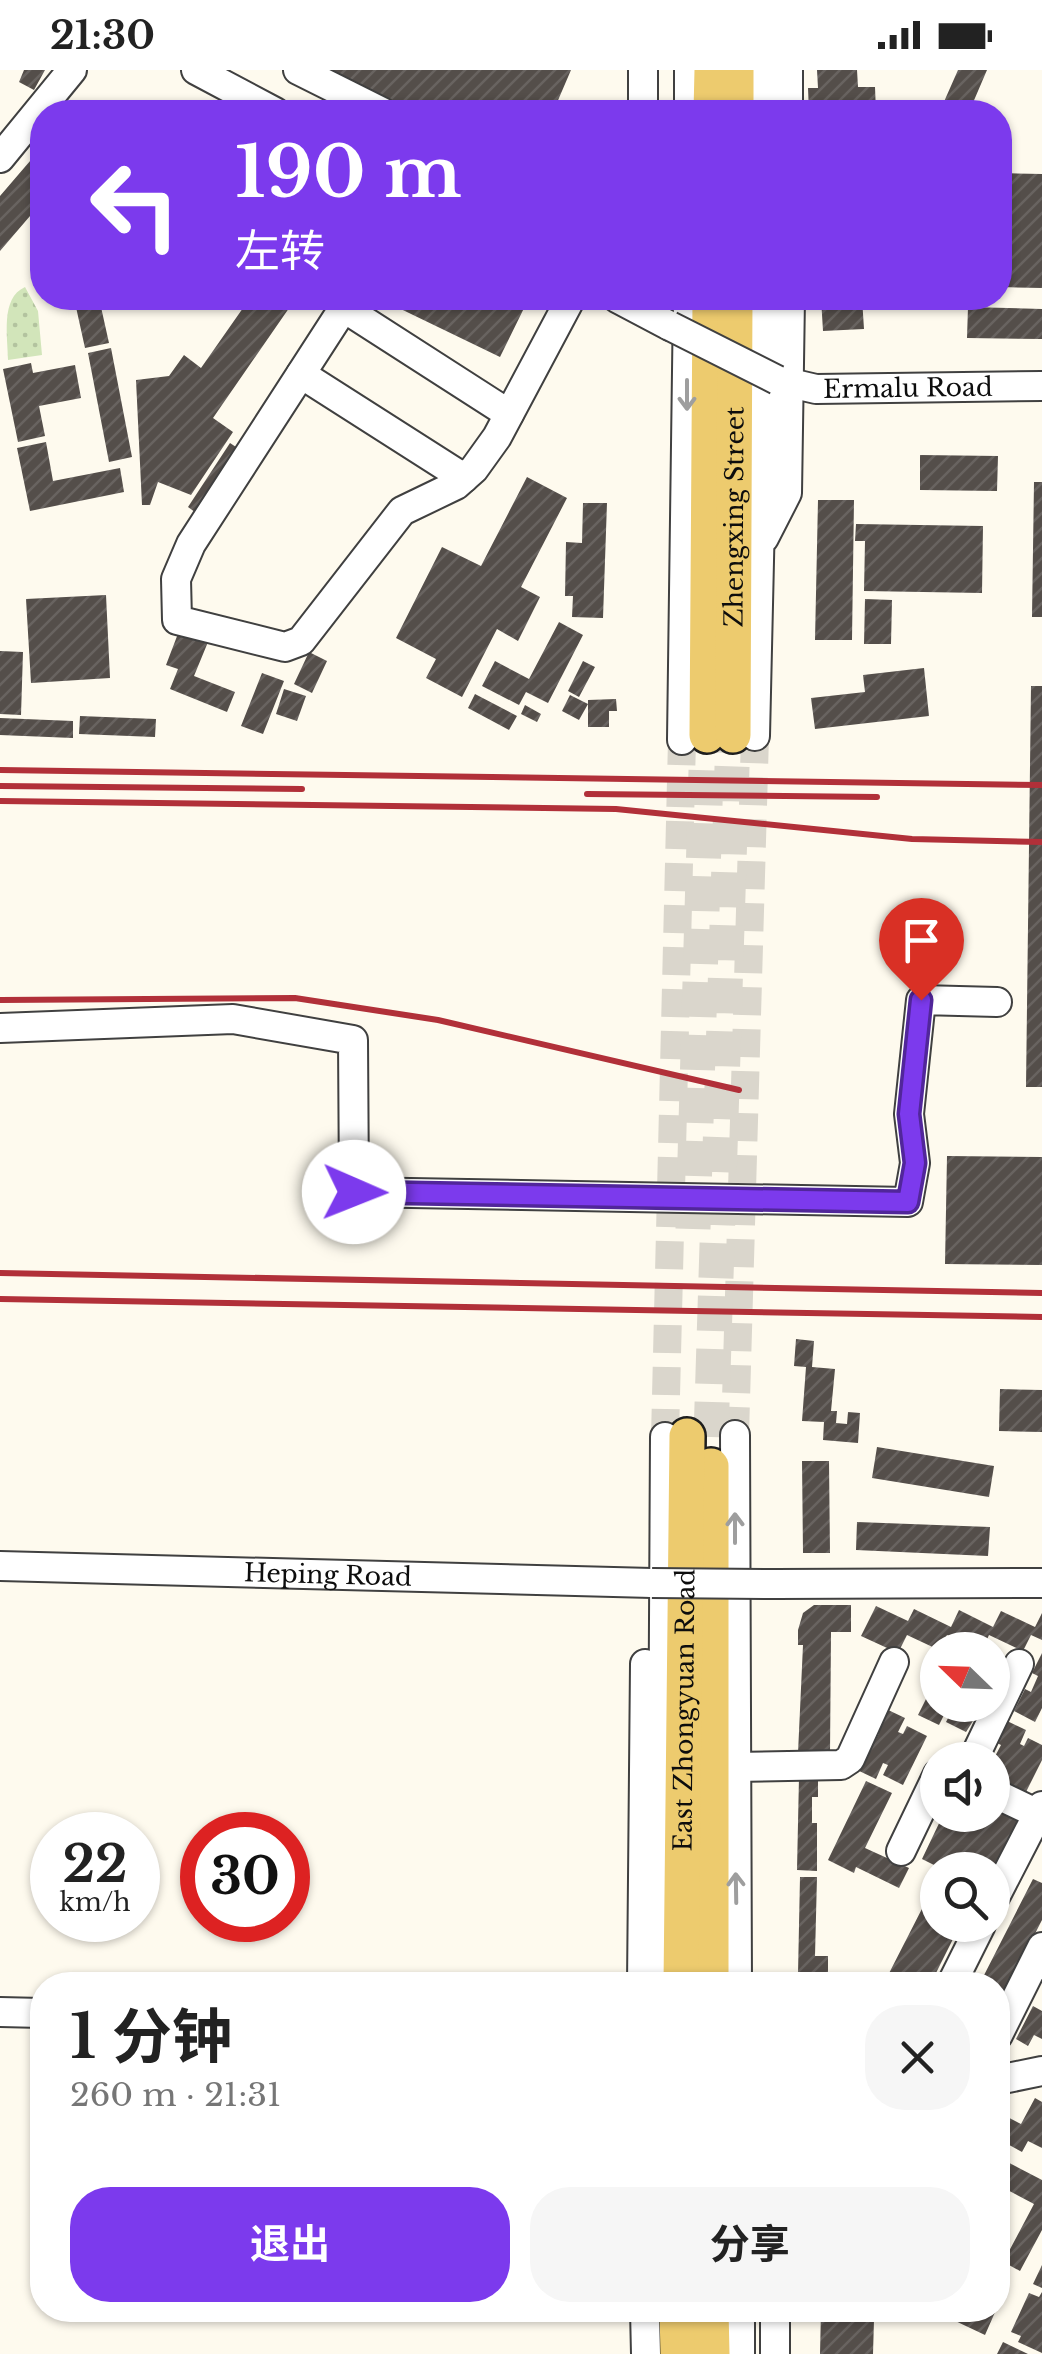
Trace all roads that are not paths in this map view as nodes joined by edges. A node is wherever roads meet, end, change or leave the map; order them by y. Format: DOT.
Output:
graph roads {
  1 [pos="72,70"];
  2 [pos="196,70"];
  3 [pos="298,70"];
  4 [pos="643,70"];
  5 [pos="689,70"];
  6 [pos="712,70"];
  7 [pos="736,70"];
  8 [pos="761,70"];
  9 [pos="788,70"];
  10 [pos="47,100"];
  11 [pos="252,100"];
  12 [pos="358,100"];
  13 [pos="643,100"];
  14 [pos="689,100"];
  15 [pos="712,100"];
  16 [pos="736,100"];
  17 [pos="762,100"];
  18 [pos="788,100"];
  19 [pos="30,121"];
  20 [pos="0,158"];
  21 [pos="342,310"];
  22 [pos="357,310"];
  23 [pos="565,310"];
  24 [pos="640,310"];
  25 [pos="689,310"];
  26 [pos="710,310"];
  27 [pos="735,310"];
  28 [pos="765,310"];
  29 [pos="789,310"];
  30 [pos="300,374"];
  31 [pos="784,382"];
  32 [pos="1042,386"];
  33 [pos="510,414"];
  34 [pos="464,478"];
  35 [pos="760,544"];
  36 [pos="719,737"];
  37 [pos="996,1002"];
  38 [pos="0,1028"];
  39 [pos="699,1436"];
  40 [pos="0,1566"];
  41 [pos="649,1583"];
  42 [pos="1042,1583"];
  43 [pos="894,1662"];
  44 [pos="1019,1664"];
  45 [pos="982,1742"];
  46 [pos="734,1767"];
  47 [pos="1010,1799"];
  48 [pos="1040,1810"];
  49 [pos="920,1811"];
  50 [pos="901,1851"];
  51 [pos="1010,1868"];
  52 [pos="973,1942"];
  53 [pos="1042,1947"];
  54 [pos="642,1972"];
  55 [pos="663,1972"];
  56 [pos="681,1972"];
  57 [pos="711,1972"];
  58 [pos="736,1972"];
  59 [pos="958,1972"];
  60 [pos="0,2012"];
  61 [pos="1010,2012"];
  62 [pos="30,2013"];
  63 [pos="1042,2072"];
  64 [pos="1010,2078"];
  65 [pos="646,2322"];
  66 [pos="660,2322"];
  67 [pos="677,2322"];
  68 [pos="712,2322"];
  69 [pos="740,2322"];
  70 [pos="774,2322"];
  71 [pos="646,2354"];
  72 [pos="660,2354"];
  73 [pos="678,2354"];
  74 [pos="712,2354"];
  75 [pos="740,2354"];
  76 [pos="775,2354"];
  1 -- 10 [label="street"];
  2 -- 11 [label="street"];
  3 -- 12 [label="street"];
  4 -- 13 [label="street"];
  5 -- 14 [label="street"];
  6 -- 15 [label="main road"];
  7 -- 16 [label="main road"];
  8 -- 17 [label="street"];
  9 -- 18 [label="street"];
  19 -- 20 [label="street"];
  21 -- 30 [label="street"];
  22 -- 33 [label="street"];
  23 -- 33 [label="street"];
  24 -- 31 [label="street, bridge"];
  25 -- 36 [label="street, one-way"];
  26 -- 36 [label="main road, Zhengxing Street"];
  27 -- 36 [label="main road, Zhengxing Street"];
  28 -- 35 [label="street"];
  29 -- 31 [label="street"];
  30 -- 34 [label="street"];
  30 -- 34 [label="street"];
  31 -- 32 [label="street, Ermalu Road"];
  31 -- 35 [label="street"];
  33 -- 34 [label="street"];
  35 -- 36 [label="street"];
  37 -- 38 [label="street"];
  46 -- 39 [label="street, one-way"];
  39 -- 55 [label="street"];
  39 -- 56 [label="main road, East Zhongyuan Road"];
  39 -- 57 [label="main road, East Zhongyuan Road"];
  40 -- 41 [label="street, Heping Road"];
  41 -- 42 [label="street, Heping Road, bridge"];
  41 -- 54 [label="street"];
  43 -- 46 [label="street"];
  44 -- 45 [label="street"];
  58 -- 46 [label="street, one-way"];
  47 -- 48 [label="street"];
  48 -- 51 [label="street"];
  49 -- 50 [label="street"];
  52 -- 59 [label="street"];
  53 -- 61 [label="street"];
  60 -- 62 [label="street"];
  63 -- 64 [label="street"];
  65 -- 71 [label="street"];
  66 -- 72 [label="street"];
  67 -- 73 [label="main road"];
  68 -- 74 [label="main road"];
  69 -- 75 [label="street"];
  70 -- 76 [label="street"];
}
